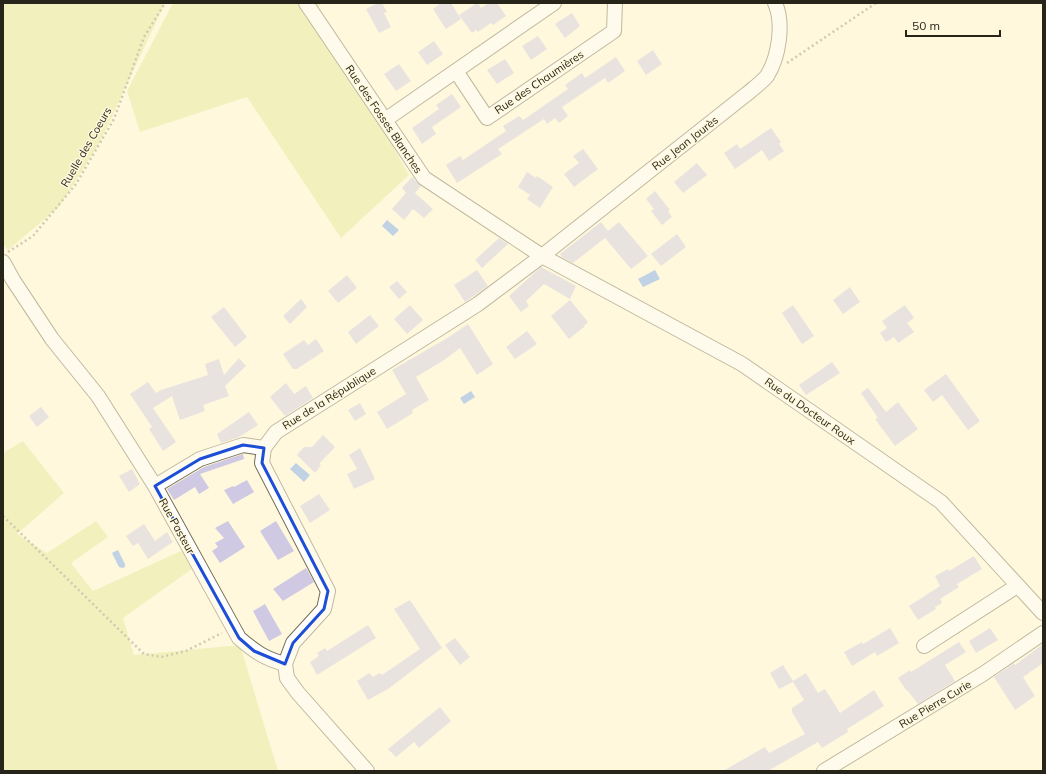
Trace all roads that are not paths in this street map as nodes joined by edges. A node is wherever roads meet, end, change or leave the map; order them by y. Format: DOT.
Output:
graph roads {
  1 [pos="306,3"];
  2 [pos="554,3"];
  3 [pos="615,3"];
  4 [pos="774,3"];
  5 [pos="456,71"];
  6 [pos="385,120"];
  7 [pos="542,256"];
  8 [pos="3,262"];
  9 [pos="264,448"];
  10 [pos="155,486"];
  11 [pos="1017,586"];
  12 [pos="1043,613"];
  13 [pos="1043,633"];
  14 [pos="924,646"];
  15 [pos="285,664"];
  16 [pos="367,771"];
  17 [pos="824,771"];
  1 -- 6 [label="street, Rue des Fosses Blanches"];
  2 -- 5 [label="street"];
  3 -- 5 [label="street, Rue des Chaumières"];
  4 -- 7 [label="street, Rue Jean Jaurès"];
  5 -- 6 [label="street"];
  6 -- 7 [label="street, Rue des Fosses Blanches"];
  7 -- 9 [label="street, Rue de la République"];
  7 -- 11 [label="street, Rue du Docteur Roux"];
  8 -- 10 [label="street, Rue Pasteur"];
  9 -- 10 [label="street"];
  9 -- 15 [label="street"];
  10 -- 15 [label="street, Rue Pasteur"];
  11 -- 12 [label="street, Rue du Docteur Roux"];
  11 -- 14 [label="street"];
  13 -- 17 [label="street, Rue Pierre Curie"];
  15 -- 16 [label="street"];
}
